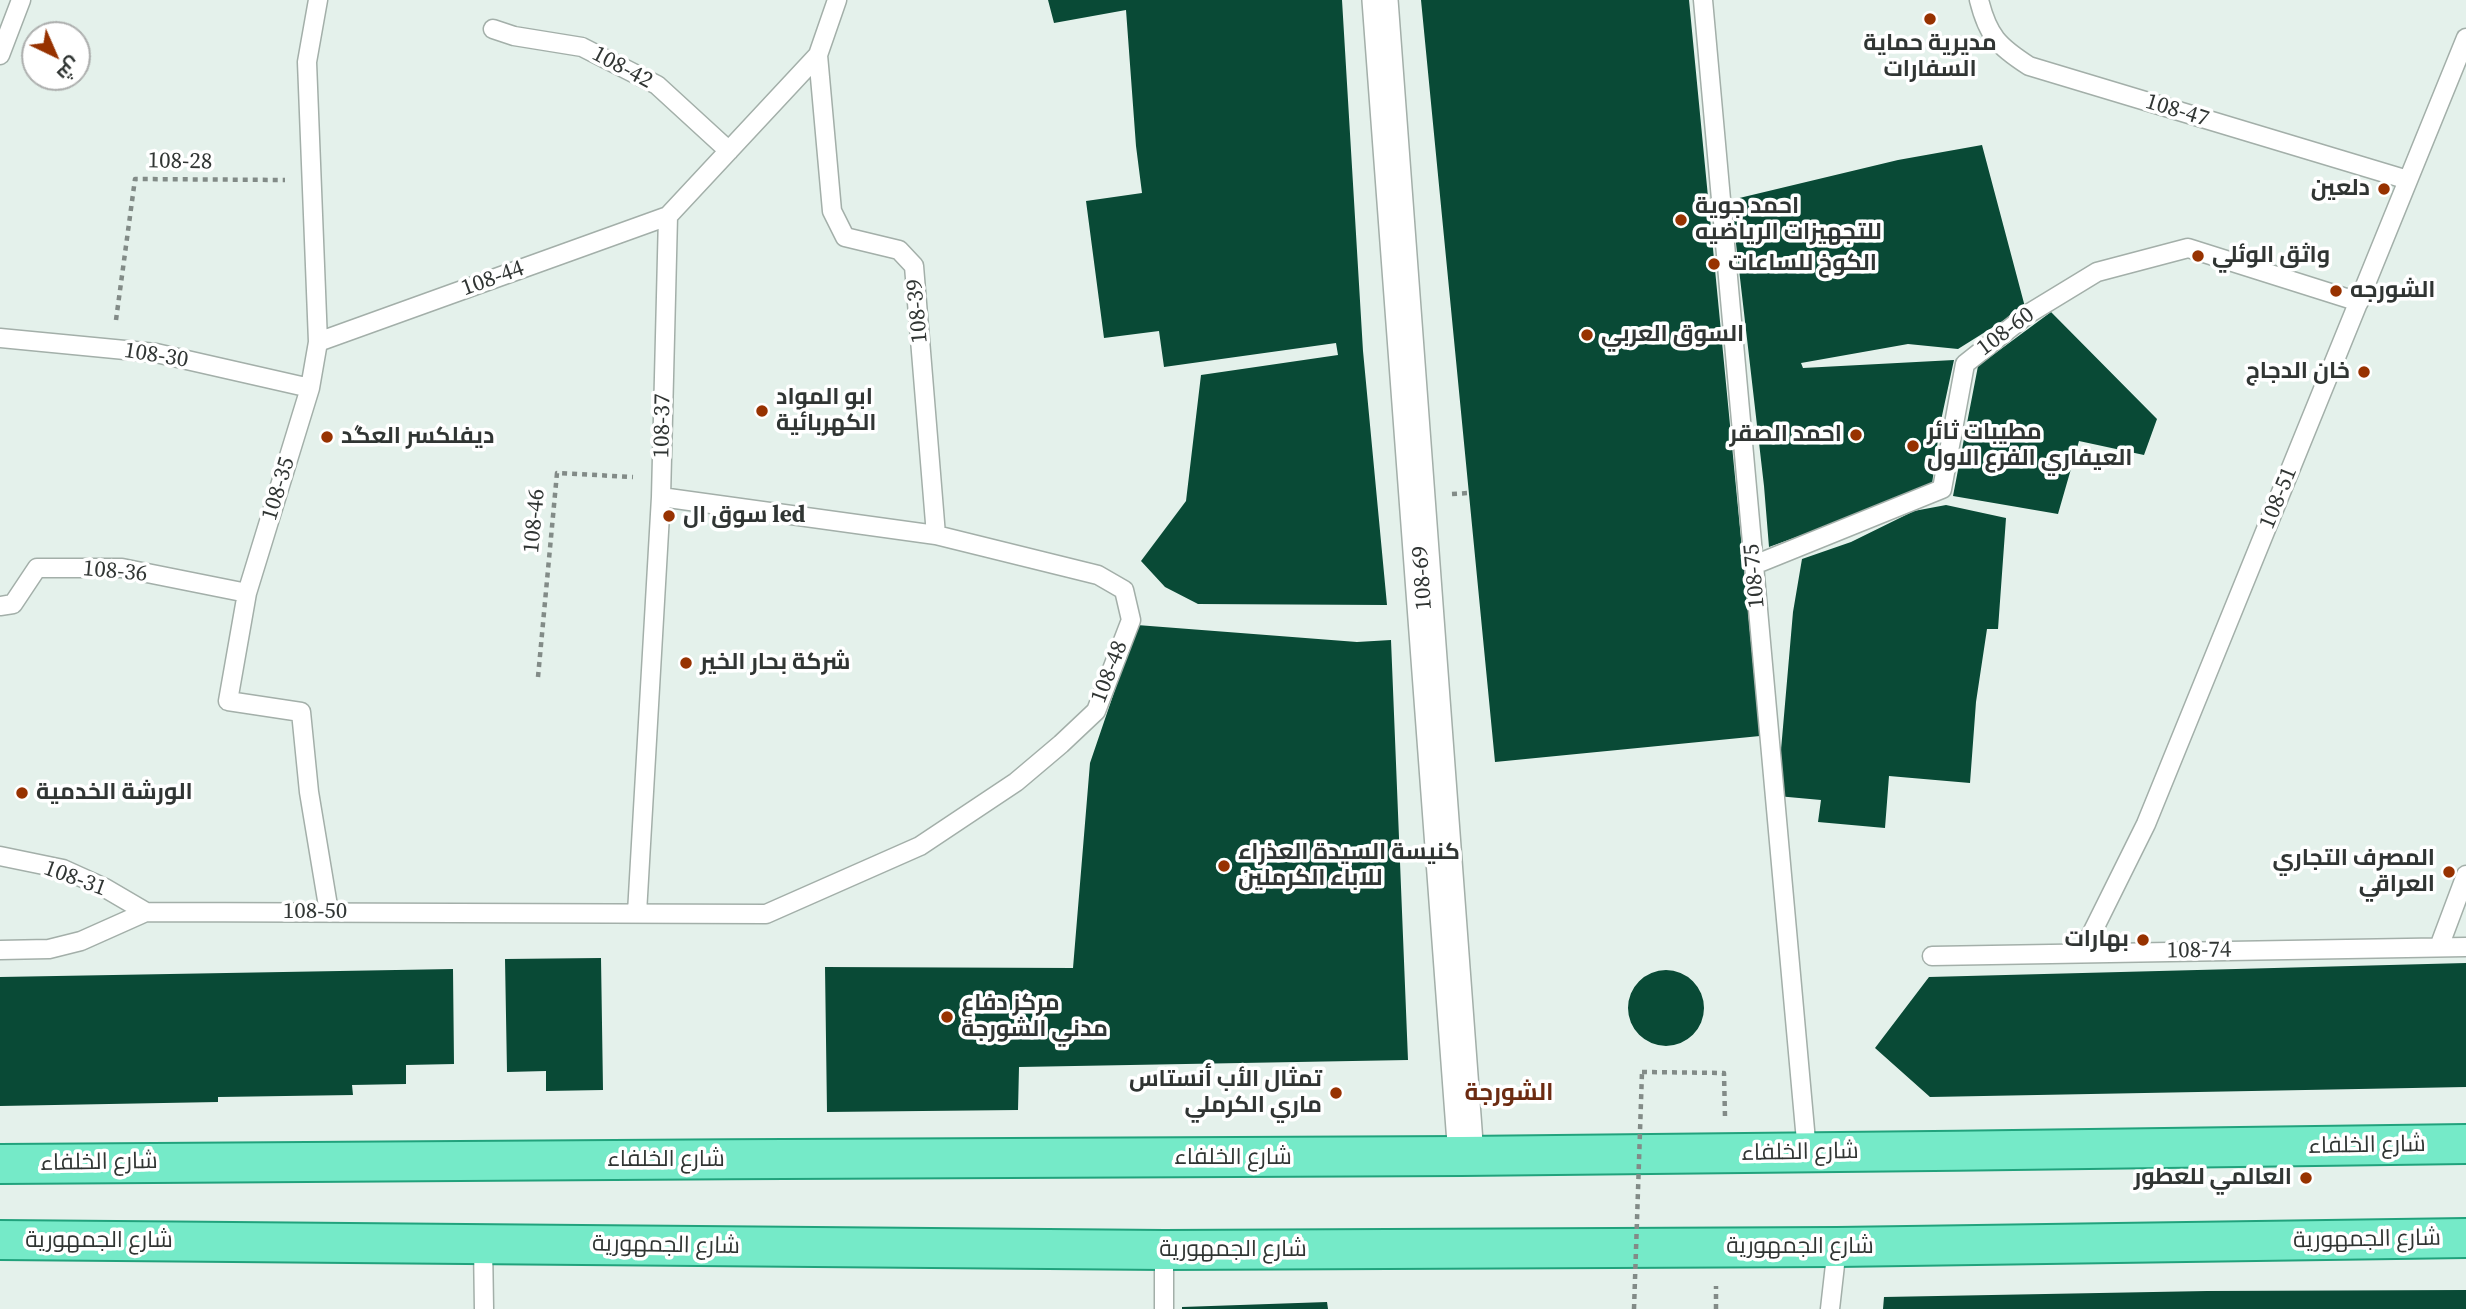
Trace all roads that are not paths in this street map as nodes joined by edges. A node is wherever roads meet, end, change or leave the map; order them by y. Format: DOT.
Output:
graph roads {
  1 [pos="20,0"];
  2 [pos="318,0"];
  3 [pos="838,0"];
  4 [pos="1380,0"];
  5 [pos="1703,0"];
  6 [pos="1979,0"];
  7 [pos="493,29"];
  8 [pos="2466,38"];
  9 [pos="0,55"];
  10 [pos="818,55"];
  11 [pos="729,151"];
  12 [pos="2408,180"];
  13 [pos="668,216"];
  14 [pos="2359,302"];
  15 [pos="0,338"];
  16 [pos="318,342"];
  17 [pos="310,388"];
  18 [pos="661,497"];
  19 [pos="936,535"];
  20 [pos="1754,565"];
  21 [pos="247,593"];
  22 [pos="0,606"];
  23 [pos="0,856"];
  24 [pos="2466,875"];
  25 [pos="146,912"];
  26 [pos="329,912"];
  27 [pos="637,914"];
  28 [pos="2439,947"];
  29 [pos="2466,947"];
  30 [pos="0,950"];
  31 [pos="2081,953"];
  32 [pos="1932,956"];
  33 [pos="2466,1144"];
  34 [pos="1807,1153"];
  35 [pos="1466,1156"];
  36 [pos="0,1164"];
  37 [pos="2466,1238"];
  38 [pos="0,1240"];
  39 [pos="483,1244"];
  40 [pos="1837,1247"];
  41 [pos="1164,1250"];
  42 [pos="484,1309"];
  43 [pos="1164,1309"];
  44 [pos="1830,1309"];
  1 -- 9 [label="lane"];
  2 -- 16 [label="lane, 108-35"];
  3 -- 10 [label="lane"];
  4 -- 35 [label="street, 108-69"];
  5 -- 20 [label="lane, 108-75"];
  6 -- 12 [label="lane, 108-47"];
  7 -- 11 [label="lane, 108-42"];
  8 -- 12 [label="lane, 108-51"];
  10 -- 11 [label="lane"];
  10 -- 19 [label="lane, 108-39"];
  11 -- 13 [label="lane"];
  12 -- 14 [label="lane, 108-51"];
  13 -- 16 [label="lane, 108-44"];
  13 -- 18 [label="lane, 108-37"];
  14 -- 20 [label="lane, 108-60"];
  14 -- 31 [label="lane, 108-51"];
  15 -- 17 [label="lane, 108-30"];
  16 -- 17 [label="lane, 108-35"];
  17 -- 21 [label="lane, 108-35"];
  18 -- 19 [label="lane, 108-48"];
  18 -- 27 [label="lane, 108-37"];
  19 -- 27 [label="lane, 108-48"];
  20 -- 34 [label="lane, 108-75"];
  21 -- 22 [label="lane, 108-36"];
  21 -- 26 [label="lane, 108-35"];
  23 -- 25 [label="lane, 108-31"];
  24 -- 28 [label="lane"];
  25 -- 26 [label="lane, 108-50"];
  25 -- 30 [label="lane, 108-50"];
  26 -- 27 [label="lane, 108-50"];
  28 -- 29 [label="lane, 108-74"];
  28 -- 31 [label="lane, 108-74"];
  31 -- 32 [label="lane, 108-74"];
  33 -- 34 [label="main road, شارع الخلفاء"];
  34 -- 35 [label="main road, شارع الخلفاء"];
  35 -- 36 [label="main road, شارع الخلفاء"];
  37 -- 40 [label="main road, شارع الجمهورية"];
  38 -- 39 [label="main road, شارع الجمهورية"];
  39 -- 41 [label="main road, شارع الجمهورية"];
  39 -- 42 [label="lane"];
  40 -- 41 [label="main road, شارع الجمهورية"];
  40 -- 44 [label="lane"];
  41 -- 43 [label="lane"];
}
